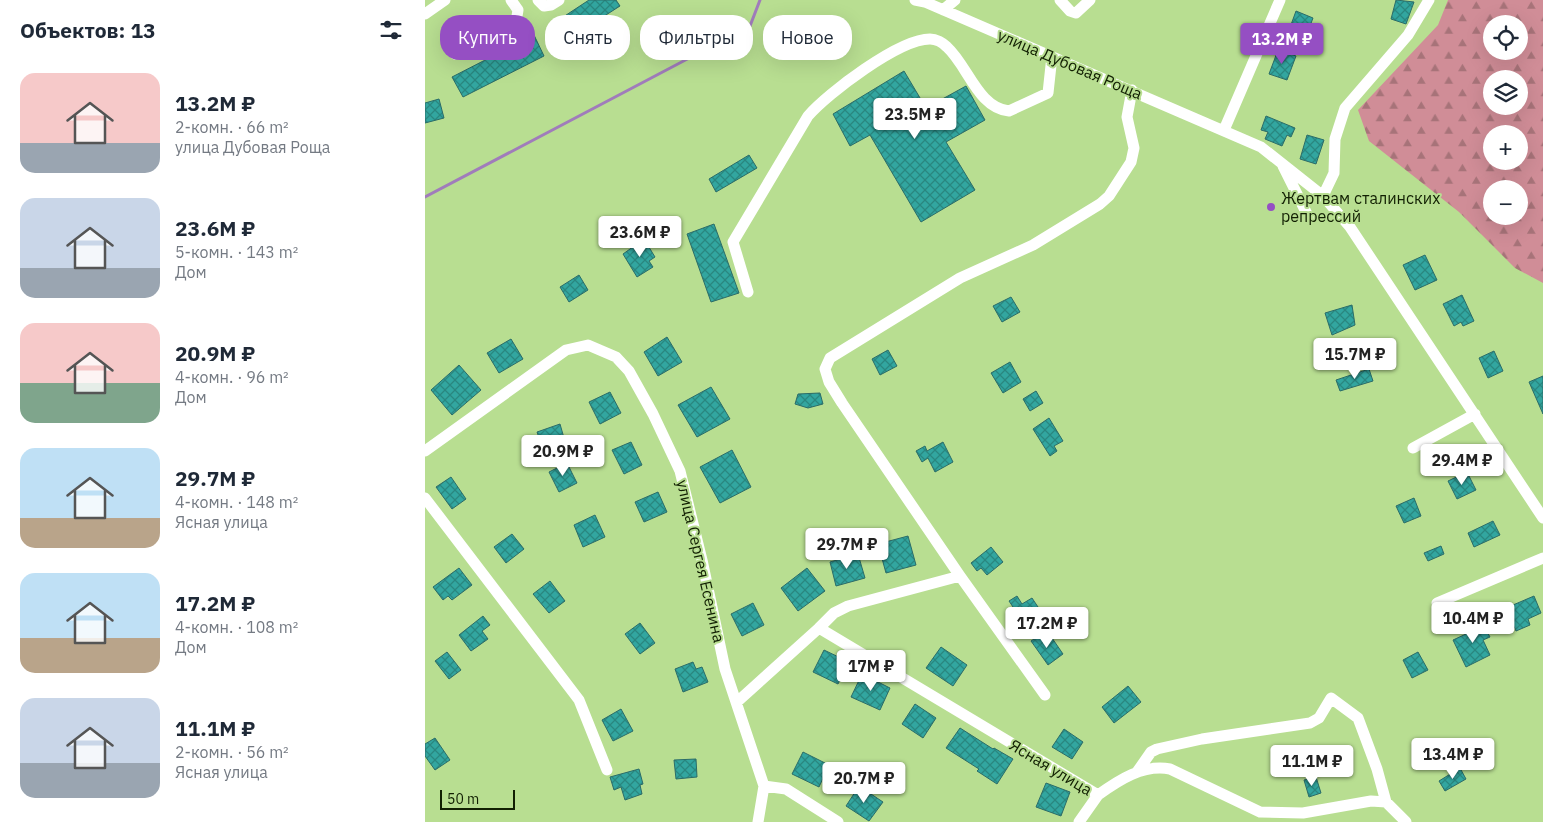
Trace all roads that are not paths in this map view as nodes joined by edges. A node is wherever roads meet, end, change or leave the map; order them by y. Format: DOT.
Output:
graph roads {
  1 [pos="445,0"];
  2 [pos="511,0"];
  3 [pos="538,0"];
  4 [pos="559,0"];
  5 [pos="915,0"];
  6 [pos="955,0"];
  7 [pos="1060,0"];
  8 [pos="1091,0"];
  9 [pos="1280,0"];
  10 [pos="1429,0"];
  11 [pos="943,10"];
  12 [pos="425,14"];
  13 [pos="517,15"];
  14 [pos="1052,56"];
  15 [pos="1132,90"];
  16 [pos="1224,130"];
  17 [pos="1281,162"];
  18 [pos="1323,196"];
  19 [pos="1309,218"];
  20 [pos="748,292"];
  21 [pos="1475,414"];
  22 [pos="1413,448"];
  23 [pos="425,451"];
  24 [pos="425,498"];
  25 [pos="1543,518"];
  26 [pos="1543,558"];
  27 [pos="960,576"];
  28 [pos="1437,603"];
  29 [pos="819,628"];
  30 [pos="1045,695"];
  31 [pos="737,702"];
  32 [pos="607,770"];
  33 [pos="1137,772"];
  34 [pos="764,786"];
  35 [pos="1098,795"];
  36 [pos="1386,802"];
  37 [pos="1303,818"];
  38 [pos="758,822"];
  39 [pos="838,822"];
  40 [pos="1079,822"];
  41 [pos="1406,822"];
  1 -- 12 [label="street"];
  2 -- 13 [label="street"];
  3 -- 4 [label="street"];
  5 -- 11 [label="street, улица Дубовая Роща"];
  6 -- 11 [label="street"];
  7 -- 8 [label="street"];
  9 -- 16 [label="street"];
  10 -- 18 [label="street"];
  11 -- 14 [label="street, улица Дубовая Роща"];
  14 -- 15 [label="street, улица Дубовая Роща"];
  14 -- 20 [label="street"];
  15 -- 16 [label="street, улица Дубовая Роща"];
  15 -- 27 [label="street"];
  16 -- 17 [label="street, улица Дубовая Роща"];
  17 -- 18 [label="street, улица Дубовая Роща"];
  17 -- 19 [label="street"];
  18 -- 21 [label="street, улица Дубовая Роща"];
  21 -- 22 [label="street"];
  21 -- 25 [label="street, улица Дубовая Роща"];
  23 -- 31 [label="street, улица Сергея Есенина"];
  24 -- 32 [label="street"];
  26 -- 28 [label="street"];
  27 -- 29 [label="street"];
  27 -- 30 [label="street"];
  29 -- 31 [label="street"];
  29 -- 35 [label="street, Ясная улица"];
  31 -- 34 [label="street, улица Сергея Есенина"];
  33 -- 35 [label="street, Ясная улица"];
  33 -- 36 [label="street"];
  33 -- 37 [label="street, Ясная улица"];
  34 -- 38 [label="street, улица Сергея Есенина"];
  34 -- 39 [label="street"];
  35 -- 40 [label="street"];
  36 -- 37 [label="street, Ясная улица"];
  36 -- 41 [label="street"];
}
